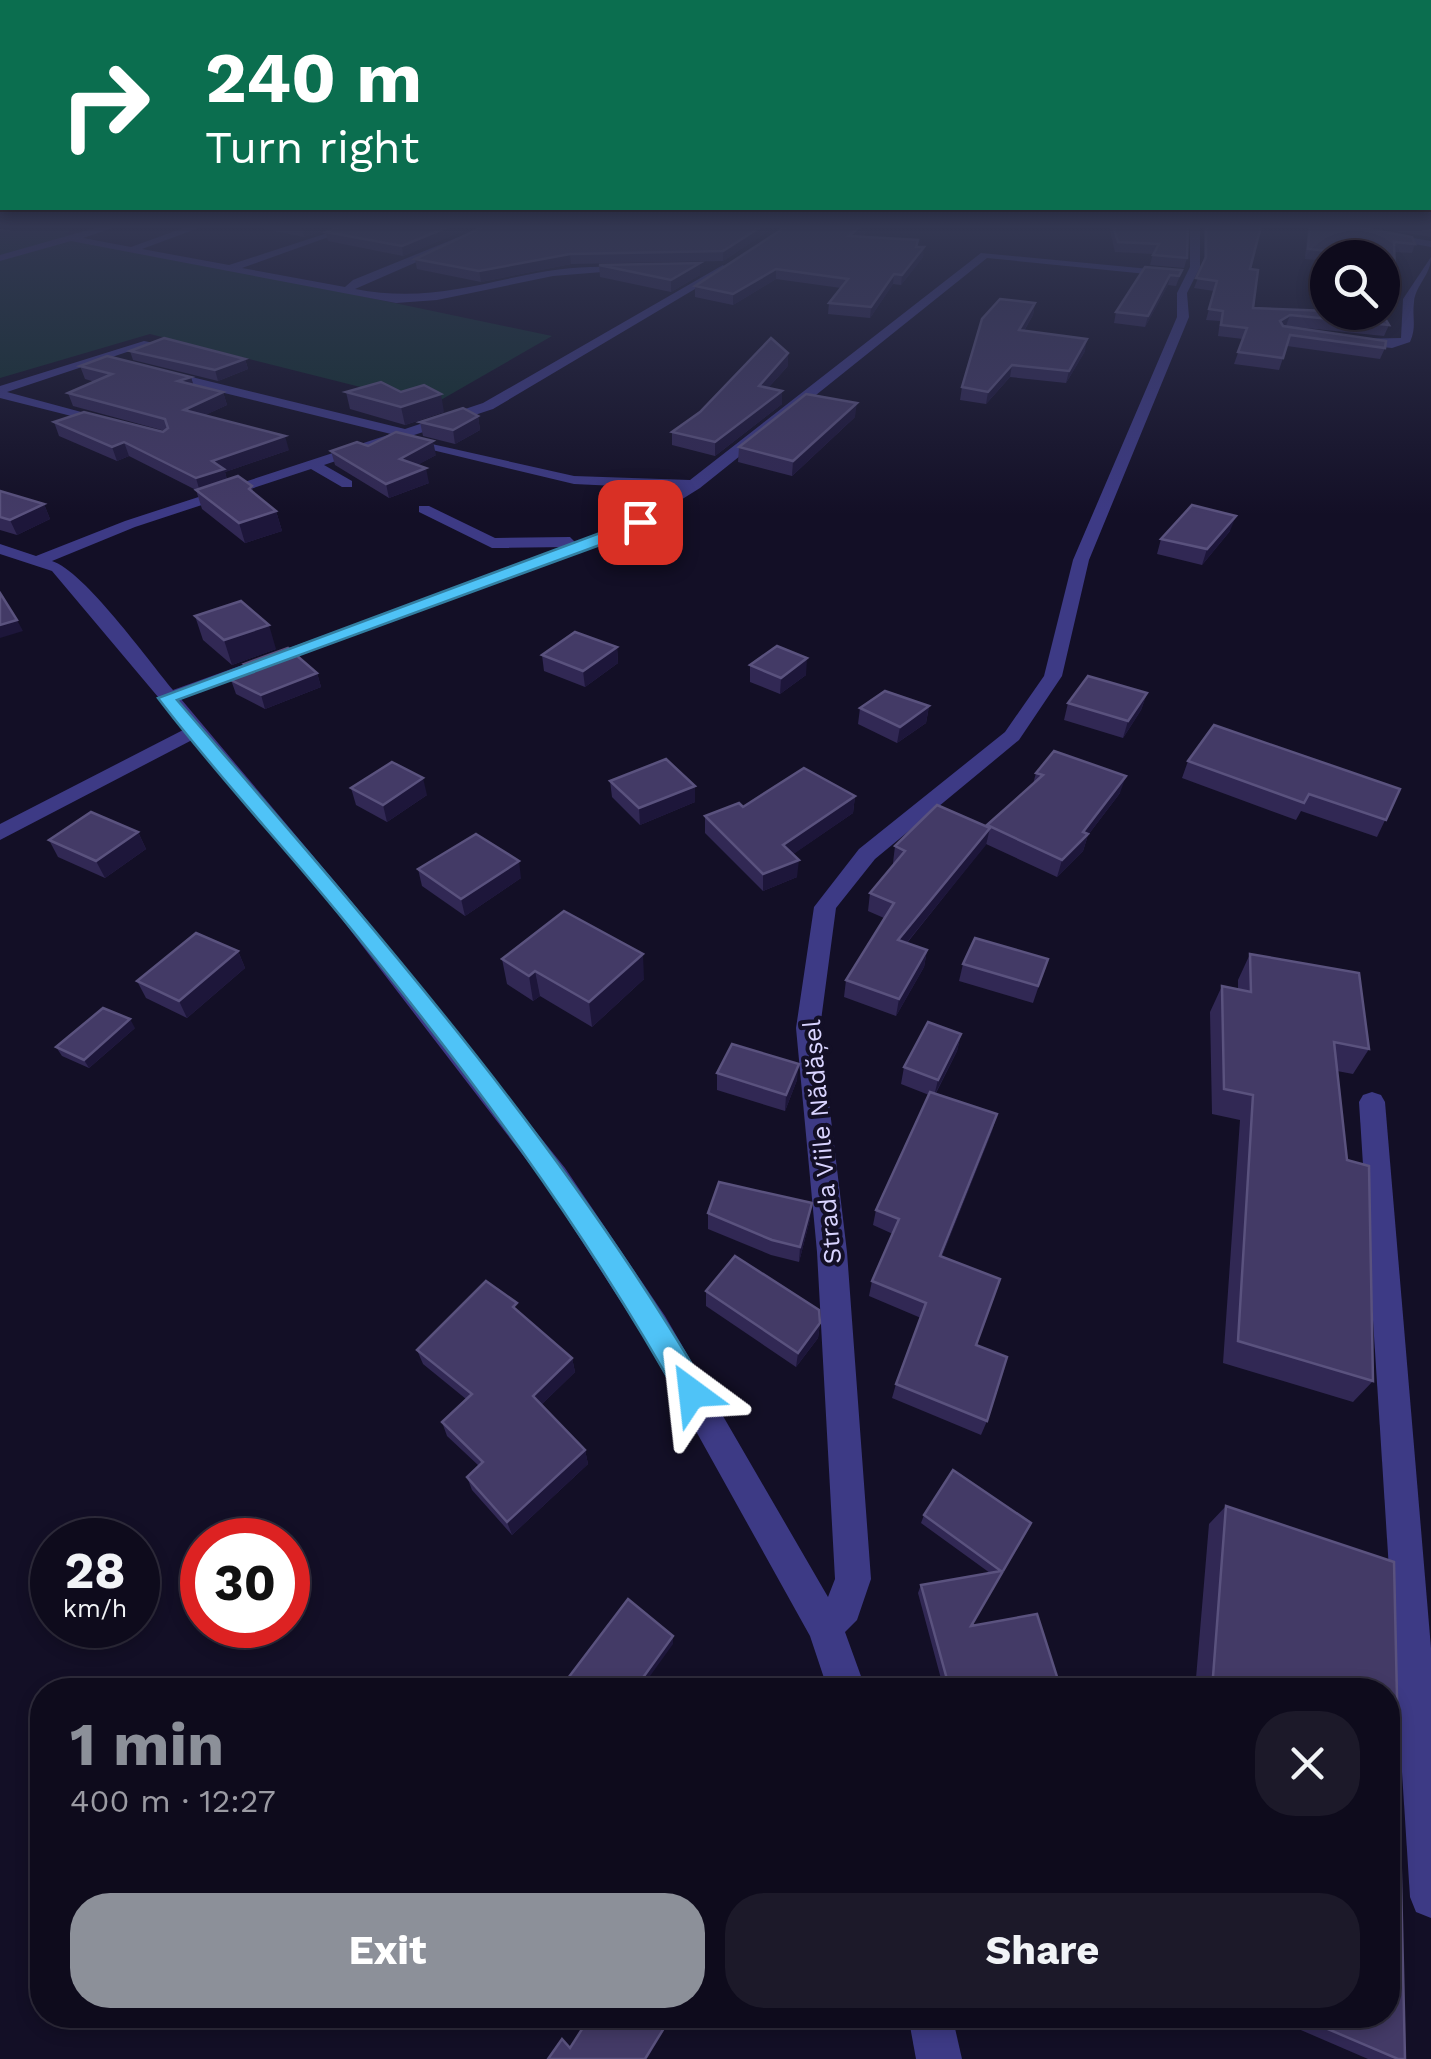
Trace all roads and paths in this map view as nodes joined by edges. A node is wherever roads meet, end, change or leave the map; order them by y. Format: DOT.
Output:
graph roads {
  1 [pos="634,322"];
  2 [pos="900,322"];
  3 [pos="1181,322"];
  4 [pos="1410,322"];
  5 [pos="1342,340"];
  6 [pos="148,342"];
  7 [pos="115,362"];
  8 [pos="134,367"];
  9 [pos="153,371"];
  10 [pos="0,392"];
  11 [pos="128,429"];
  12 [pos="398,435"];
  13 [pos="313,464"];
  14 [pos="347,484"];
  15 [pos="695,485"];
  16 [pos="424,509"];
  17 [pos="586,545"];
  18 [pos="0,549"];
  19 [pos="37,561"];
  20 [pos="167,698"];
  21 [pos="194,732"];
  22 [pos="0,834"];
  23 [pos="1372,1102"];
  24 [pos="825,1627"];
  25 [pos="843,1678"];
  26 [pos="1431,1898"];
  27 [pos="933,2028"];
  28 [pos="939,2059"];
  1 -- 12 [label="street"];
  2 -- 15 [label="street"];
  3 -- 24 [label="street, Strada Viile Nădășel"];
  4 -- 5 [label="street"];
  6 -- 10 [label="street"];
  7 -- 8 [label="street"];
  9 -- 12 [label="street"];
  10 -- 11 [label="street"];
  12 -- 13 [label="street"];
  12 -- 15 [label="street"];
  13 -- 14 [label="street"];
  13 -- 19 [label="street"];
  15 -- 17 [label="street"];
  16 -- 17 [label="street"];
  17 -- 20 [label="street"];
  18 -- 19 [label="street"];
  19 -- 20 [label="street"];
  20 -- 21 [label="street"];
  21 -- 22 [label="street"];
  21 -- 24 [label="street"];
  23 -- 26 [label="street"];
  24 -- 25 [label="street"];
  27 -- 28 [label="street"];
}
